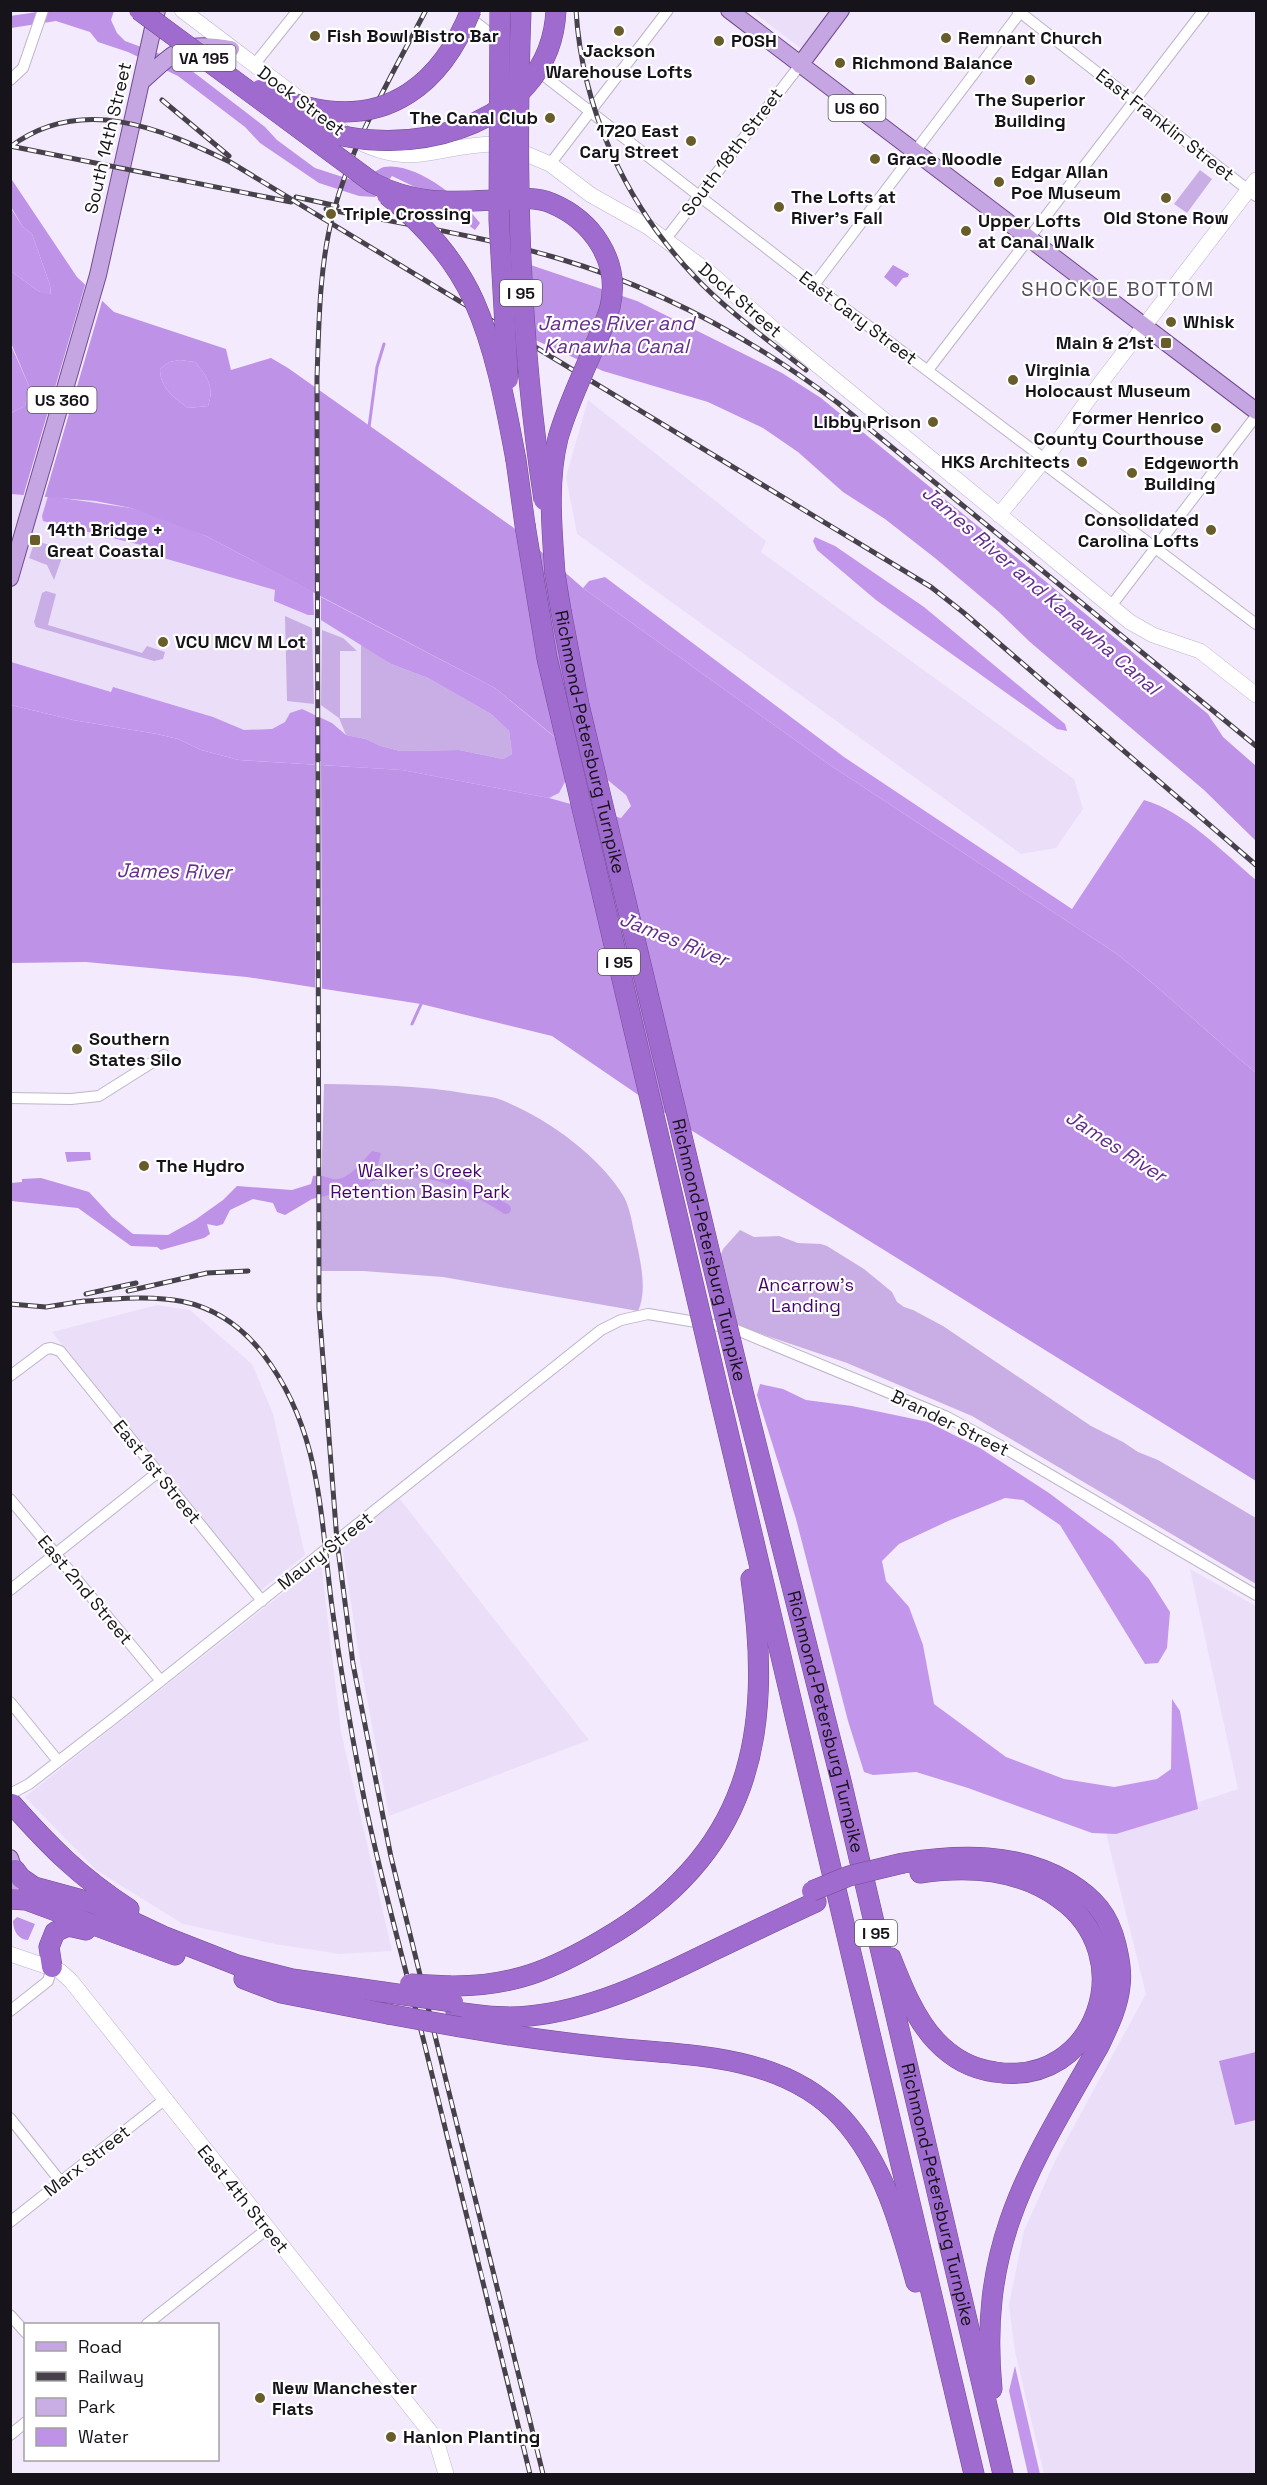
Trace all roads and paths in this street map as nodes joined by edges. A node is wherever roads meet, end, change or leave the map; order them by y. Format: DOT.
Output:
graph roads {
  1 [pos="43,10"];
  2 [pos="139,10"];
  3 [pos="182,10"];
  4 [pos="298,10"];
  5 [pos="460,10"];
  6 [pos="471,10"];
  7 [pos="500,10"];
  8 [pos="521,10"];
  9 [pos="556,10"];
  10 [pos="668,10"];
  11 [pos="729,10"];
  12 [pos="841,10"];
  13 [pos="1204,10"];
  14 [pos="1020,11"];
  15 [pos="156,19"];
  16 [pos="231,49"];
  17 [pos="800,64"];
  18 [pos="254,65"];
  19 [pos="215,66"];
  20 [pos="10,80"];
  21 [pos="141,82"];
  22 [pos="1135,101"];
  23 [pos="270,106"];
  24 [pos="591,112"];
  25 [pos="914,151"];
  26 [pos="550,164"];
  27 [pos="1254,189"];
  28 [pos="699,196"];
  29 [pos="1029,239"];
  30 [pos="665,240"];
  31 [pos="814,285"];
  32 [pos="1144,326"];
  33 [pos="928,370"];
  34 [pos="1257,411"];
  35 [pos="1257,416"];
  36 [pos="516,460"];
  37 [pos="1044,461"];
  38 [pos="999,515"];
  39 [pos="1155,547"];
  40 [pos="555,574"];
  41 [pos="10,578"];
  42 [pos="1111,606"];
  43 [pos="1257,624"];
  44 [pos="1257,695"];
  45 [pos="164,1055"];
  46 [pos="10,1098"];
  47 [pos="621,1320"];
  48 [pos="10,1376"];
  49 [pos="730,1446"];
  50 [pos="157,1473"];
  51 [pos="10,1499"];
  52 [pos="55,1555"];
  53 [pos="10,1590"];
  54 [pos="1257,1595"];
  55 [pos="262,1601"];
  56 [pos="161,1681"];
  57 [pos="10,1702"];
  58 [pos="58,1761"];
  59 [pos="11,1801"];
  60 [pos="851,1824"];
  61 [pos="13,1864"];
  62 [pos="903,1869"];
  63 [pos="10,1892"];
  64 [pos="10,1899"];
  65 [pos="147,1945"];
  66 [pos="10,1954"];
  67 [pos="52,1967"];
  68 [pos="270,1975"];
  69 [pos="384,1998"];
  70 [pos="455,2006"];
  71 [pos="10,2011"];
  72 [pos="164,2100"];
  73 [pos="10,2118"];
  74 [pos="61,2182"];
  75 [pos="10,2222"];
  76 [pos="267,2229"];
  77 [pos="10,2315"];
  78 [pos="150,2323"];
  79 [pos="24,2331"];
  80 [pos="24,2424"];
  81 [pos="10,2435"];
  82 [pos="967,2446"];
  83 [pos="446,2475"];
  84 [pos="974,2475"];
  85 [pos="1003,2475"];
  1 -- 20 [label="street"];
  2 -- 19 [label="highway, VA 195, bridge"];
  2 -- 23 [label="highway, VA 195, bridge"];
  3 -- 16 [label="main road, Dock Street"];
  4 -- 18 [label="street"];
  5 -- 24 [label="street, East Cary Street"];
  6 -- 19 [label="highway, bridge"];
  7 -- 36 [label="highway, Richmond-Petersburg Turnpike / I 95, bridge"];
  8 -- 40 [label="highway, Richmond-Petersburg Turnpike / I 95, bridge"];
  9 -- 23 [label="highway, bridge"];
  10 -- 24 [label="street"];
  11 -- 17 [label="main road, US 60"];
  12 -- 17 [label="main road"];
  13 -- 22 [label="street"];
  14 -- 22 [label="street, East Franklin Street"];
  14 -- 25 [label="street"];
  15 -- 21 [label="main road, South 14th Street / US 360"];
  16 -- 18 [label="main road, Dock Street"];
  16 -- 21 [label="main road"];
  17 -- 25 [label="main road, US 60"];
  17 -- 28 [label="street, South 18th Street"];
  18 -- 26 [label="main road, Dock Street"];
  19 -- 40 [label="highway, bridge"];
  21 -- 41 [label="main road, South 14th Street / US 360"];
  22 -- 27 [label="street, East Franklin Street"];
  22 -- 29 [label="street"];
  23 -- 36 [label="highway, bridge"];
  24 -- 26 [label="street"];
  24 -- 28 [label="street, East Cary Street"];
  25 -- 29 [label="main road, US 60"];
  25 -- 31 [label="street"];
  26 -- 30 [label="main road, Dock Street"];
  27 -- 32 [label="main road"];
  28 -- 30 [label="street, South 18th Street"];
  28 -- 31 [label="street, East Cary Street"];
  29 -- 32 [label="main road, US 60"];
  29 -- 33 [label="street"];
  30 -- 38 [label="main road, Dock Street"];
  31 -- 33 [label="street, East Cary Street"];
  32 -- 34 [label="main road, US 60"];
  32 -- 37 [label="main road"];
  33 -- 37 [label="street, East Cary Street"];
  35 -- 39 [label="street"];
  36 -- 49 [label="highway, Richmond-Petersburg Turnpike / I 95, bridge"];
  37 -- 38 [label="main road"];
  37 -- 39 [label="street, East Cary Street"];
  38 -- 42 [label="main road, Dock Street"];
  39 -- 42 [label="street"];
  39 -- 43 [label="street, East Cary Street"];
  40 -- 60 [label="highway, Richmond-Petersburg Turnpike / I 95, bridge"];
  42 -- 44 [label="main road, Dock Street"];
  45 -- 46 [label="street"];
  47 -- 54 [label="street, Brander Street"];
  47 -- 55 [label="street, Maury Street"];
  48 -- 50 [label="street, East 1st Street"];
  49 -- 70 [label="highway"];
  49 -- 82 [label="highway, Richmond-Petersburg Turnpike / I 95"];
  50 -- 52 [label="street"];
  50 -- 55 [label="street, East 1st Street"];
  51 -- 52 [label="street, East 2nd Street"];
  52 -- 53 [label="street"];
  52 -- 56 [label="street, East 2nd Street"];
  55 -- 56 [label="street, Maury Street"];
  56 -- 58 [label="street, Maury Street"];
  57 -- 58 [label="street"];
  58 -- 59 [label="street, Maury Street"];
  59 -- 68 [label="highway"];
  60 -- 62 [label="highway"];
  60 -- 85 [label="highway, Richmond-Petersburg Turnpike / I 95"];
  61 -- 63 [label="main road"];
  61 -- 68 [label="highway"];
  62 -- 70 [label="highway"];
  62 -- 85 [label="highway"];
  64 -- 65 [label="highway"];
  65 -- 67 [label="highway"];
  65 -- 69 [label="highway"];
  66 -- 67 [label="main road, East 4th Street"];
  67 -- 71 [label="street"];
  67 -- 72 [label="main road, East 4th Street"];
  68 -- 69 [label="highway"];
  69 -- 70 [label="highway, bridge"];
  70 -- 82 [label="highway"];
  72 -- 74 [label="street, Marx Street"];
  72 -- 76 [label="main road, East 4th Street"];
  73 -- 74 [label="street"];
  74 -- 75 [label="street, Marx Street"];
  76 -- 78 [label="street"];
  76 -- 83 [label="main road, East 4th Street"];
  77 -- 79 [label="street"];
  80 -- 81 [label="street"];
  82 -- 84 [label="highway, Richmond-Petersburg Turnpike / I 95"];
}
